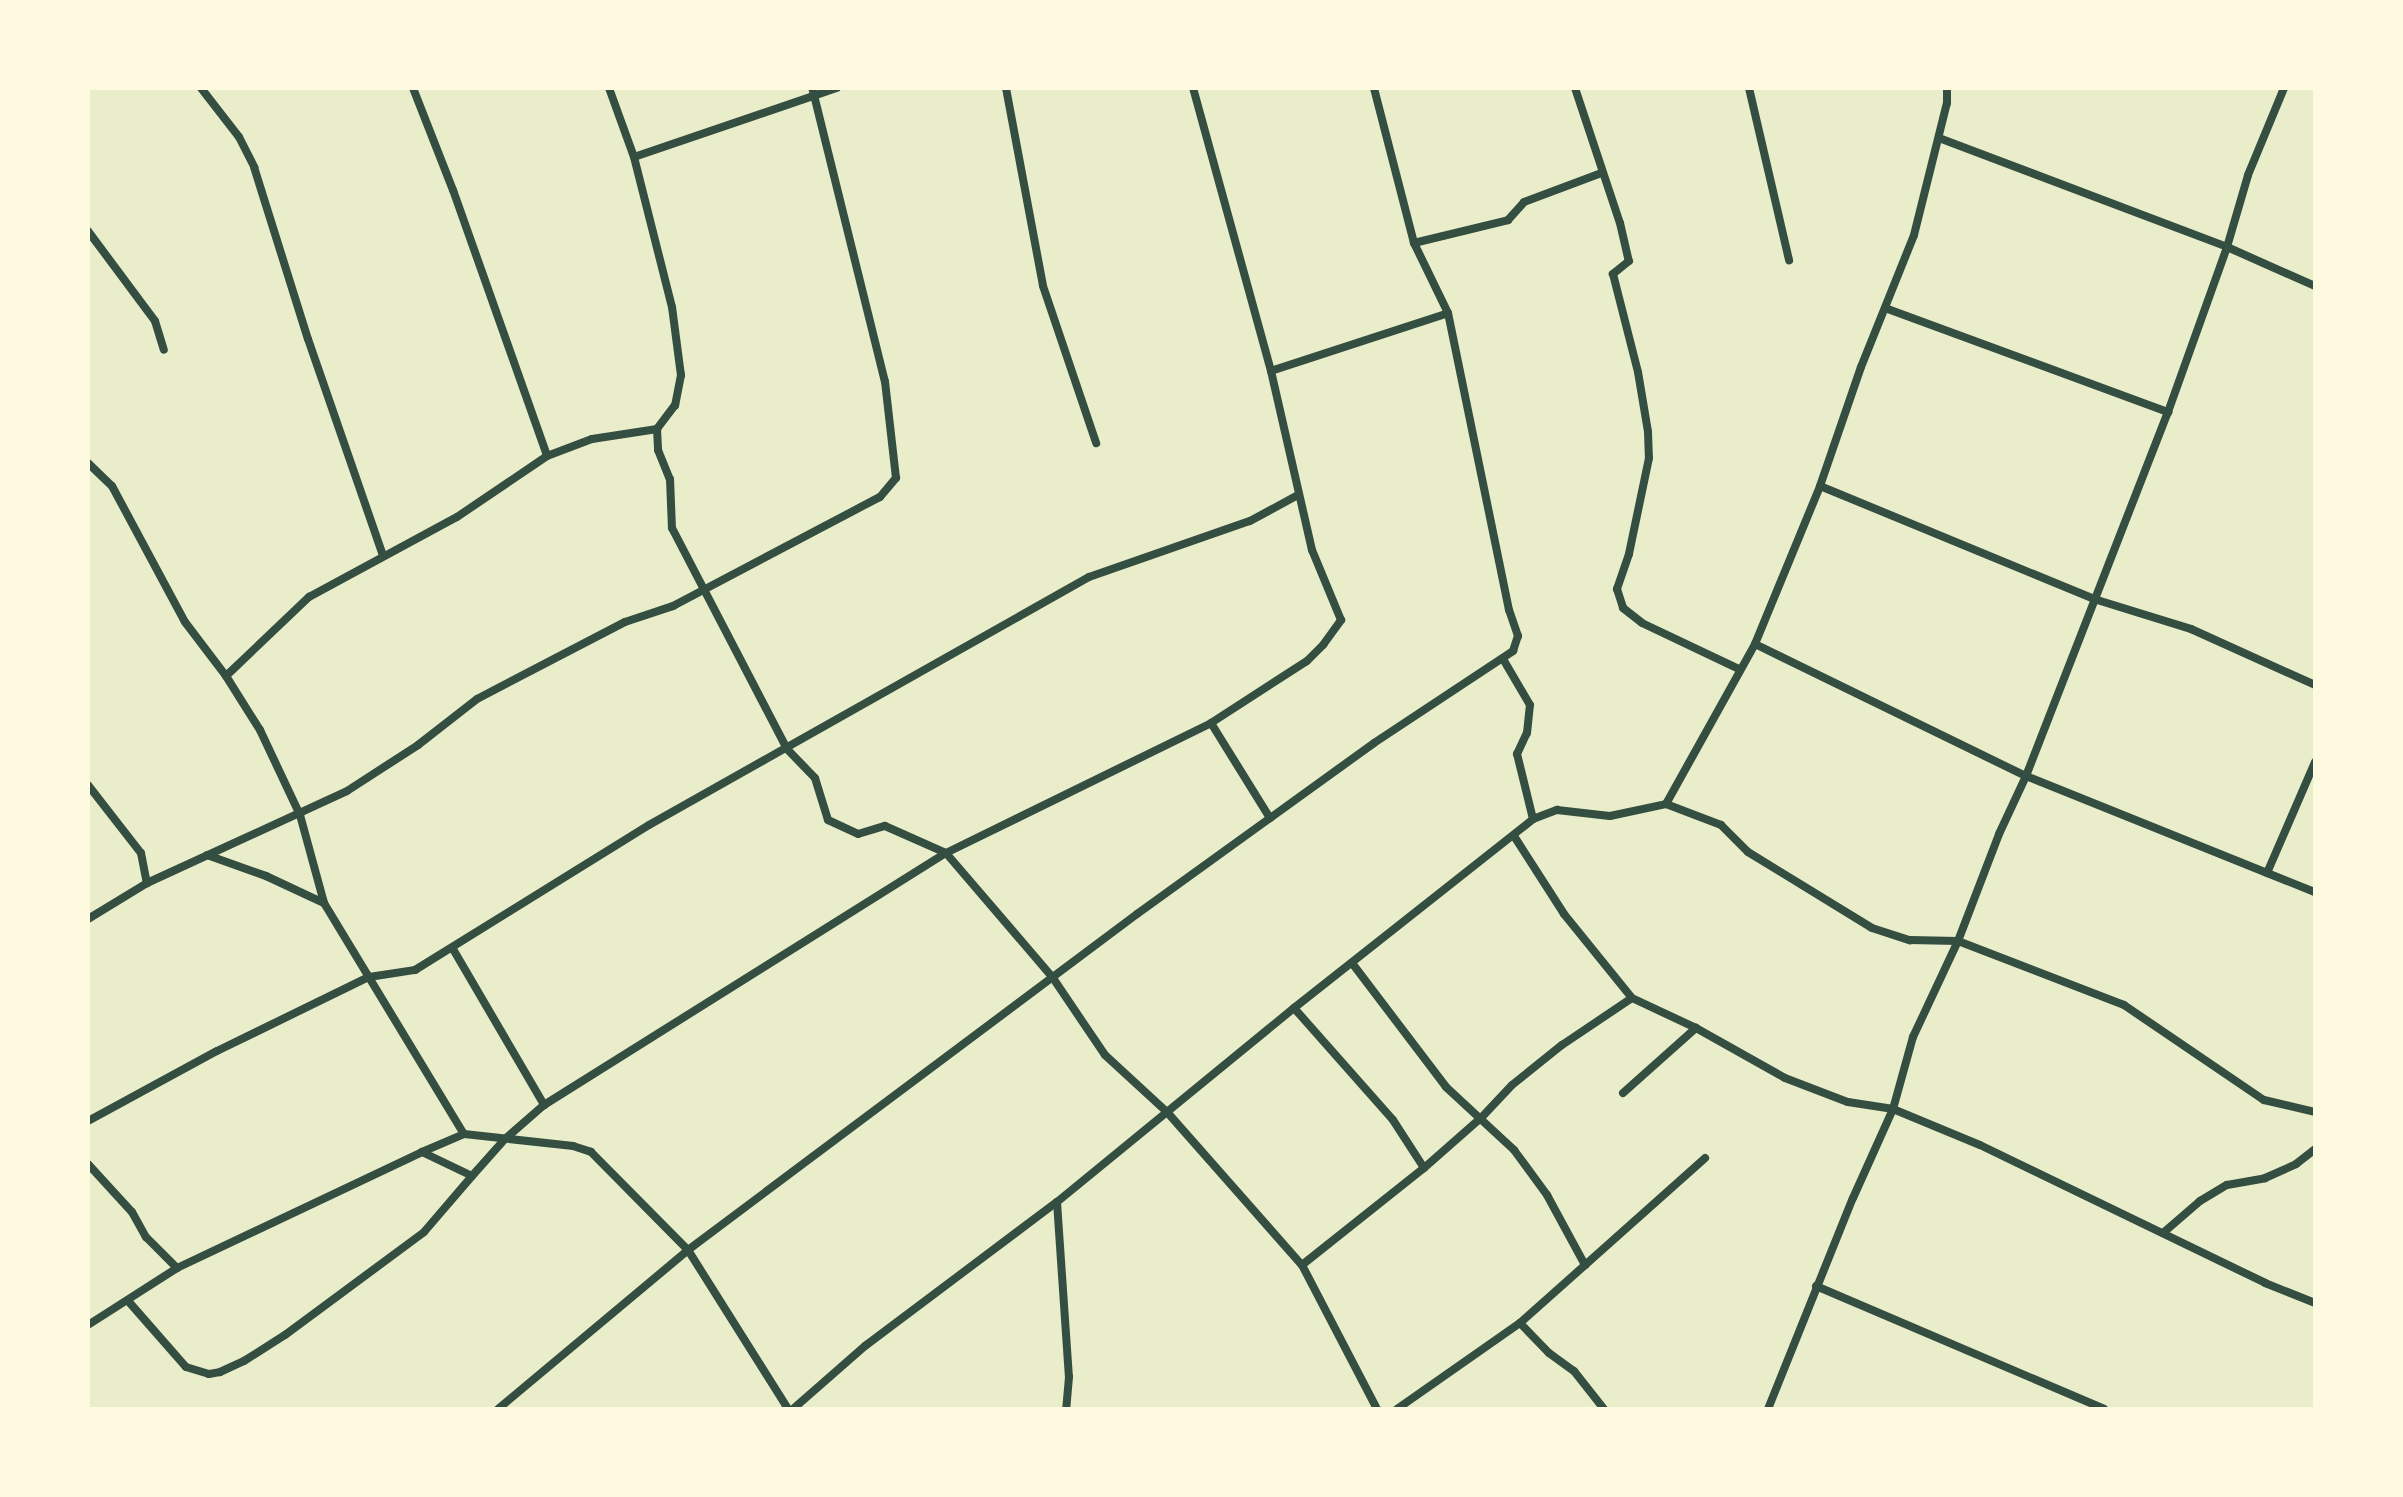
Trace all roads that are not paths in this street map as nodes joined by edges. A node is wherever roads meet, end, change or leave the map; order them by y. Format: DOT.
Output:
graph roads {
  1 [pos="201,88"];
  2 [pos="413,88"];
  3 [pos="609,88"];
  4 [pos="837,88"];
  5 [pos="1006,88"];
  6 [pos="1193,88"];
  7 [pos="1374,88"];
  8 [pos="1575,88"];
  9 [pos="1749,88"];
  10 [pos="1947,88"];
  11 [pos="2284,88"];
  12 [pos="813,91"];
  13 [pos="1939,138"];
  14 [pos="634,157"];
  15 [pos="1601,173"];
  16 [pos="88,231"];
  17 [pos="1414,243"];
  18 [pos="2227,247"];
  19 [pos="1789,260"];
  20 [pos="2315,286"];
  21 [pos="1885,308"];
  22 [pos="1448,313"];
  23 [pos="164,350"];
  24 [pos="1271,371"];
  25 [pos="2168,412"];
  26 [pos="657,429"];
  27 [pos="1096,443"];
  28 [pos="547,456"];
  29 [pos="88,463"];
  30 [pos="1820,486"];
  31 [pos="1298,495"];
  32 [pos="383,556"];
  33 [pos="705,589"];
  34 [pos="2094,599"];
  35 [pos="1755,644"];
  36 [pos="1503,659"];
  37 [pos="1739,669"];
  38 [pos="226,676"];
  39 [pos="2315,685"];
  40 [pos="1211,723"];
  41 [pos="787,749"];
  42 [pos="2315,762"];
  43 [pos="2026,776"];
  44 [pos="88,785"];
  45 [pos="1666,804"];
  46 [pos="300,815"];
  47 [pos="1270,818"];
  48 [pos="1533,819"];
  49 [pos="1514,836"];
  50 [pos="946,853"];
  51 [pos="206,855"];
  52 [pos="2267,873"];
  53 [pos="147,883"];
  54 [pos="2315,892"];
  55 [pos="324,903"];
  56 [pos="88,919"];
  57 [pos="1958,941"];
  58 [pos="453,949"];
  59 [pos="1352,963"];
  60 [pos="369,977"];
  61 [pos="1053,978"];
  62 [pos="1632,998"];
  63 [pos="1294,1008"];
  64 [pos="1696,1028"];
  65 [pos="1623,1093"];
  66 [pos="544,1105"];
  67 [pos="1893,1109"];
  68 [pos="1167,1112"];
  69 [pos="2315,1112"];
  70 [pos="1481,1118"];
  71 [pos="88,1121"];
  72 [pos="464,1134"];
  73 [pos="505,1139"];
  74 [pos="2315,1149"];
  75 [pos="422,1152"];
  76 [pos="1705,1158"];
  77 [pos="88,1164"];
  78 [pos="1424,1168"];
  79 [pos="472,1176"];
  80 [pos="1057,1202"];
  81 [pos="2163,1233"];
  82 [pos="688,1250"];
  83 [pos="1302,1265"];
  84 [pos="1585,1265"];
  85 [pos="177,1268"];
  86 [pos="1816,1286"];
  87 [pos="129,1302"];
  88 [pos="2315,1303"];
  89 [pos="1520,1323"];
  90 [pos="88,1325"];
  91 [pos="806,1399"];
  92 [pos="1373,1407"];
  93 [pos="498,1409"];
  94 [pos="790,1409"];
  95 [pos="814,1409"];
  96 [pos="1066,1409"];
  97 [pos="1397,1409"];
  98 [pos="1604,1409"];
  99 [pos="1768,1409"];
  100 [pos="2104,1409"];
  1 -- 32 [label="street"];
  2 -- 28 [label="street"];
  3 -- 14 [label="street"];
  4 -- 12 [label="street"];
  5 -- 27 [label="street"];
  6 -- 24 [label="street"];
  7 -- 17 [label="street"];
  8 -- 15 [label="street"];
  9 -- 19 [label="street"];
  10 -- 13 [label="street"];
  11 -- 18 [label="street"];
  12 -- 14 [label="street"];
  12 -- 33 [label="street"];
  13 -- 18 [label="street"];
  13 -- 21 [label="street"];
  14 -- 26 [label="street"];
  15 -- 17 [label="street"];
  15 -- 37 [label="street"];
  16 -- 23 [label="street"];
  17 -- 22 [label="street"];
  18 -- 20 [label="street"];
  18 -- 25 [label="street"];
  21 -- 25 [label="street"];
  21 -- 30 [label="street"];
  22 -- 24 [label="street"];
  22 -- 36 [label="street"];
  24 -- 31 [label="street"];
  25 -- 34 [label="street"];
  26 -- 28 [label="street"];
  26 -- 33 [label="street"];
  28 -- 32 [label="street"];
  29 -- 38 [label="street"];
  30 -- 34 [label="street"];
  30 -- 35 [label="street"];
  31 -- 40 [label="street"];
  31 -- 41 [label="street"];
  32 -- 38 [label="street"];
  33 -- 41 [label="street"];
  33 -- 46 [label="street"];
  34 -- 39 [label="street"];
  34 -- 43 [label="street"];
  35 -- 37 [label="street"];
  35 -- 43 [label="street"];
  36 -- 47 [label="street"];
  36 -- 48 [label="street"];
  37 -- 45 [label="street"];
  38 -- 46 [label="street"];
  40 -- 47 [label="street"];
  40 -- 50 [label="street"];
  41 -- 50 [label="street"];
  41 -- 58 [label="street"];
  42 -- 52 [label="street"];
  43 -- 52 [label="street"];
  43 -- 57 [label="street"];
  44 -- 53 [label="street"];
  45 -- 48 [label="street"];
  45 -- 57 [label="street"];
  46 -- 51 [label="street"];
  46 -- 55 [label="street"];
  47 -- 61 [label="street"];
  48 -- 49 [label="street"];
  49 -- 59 [label="street"];
  49 -- 62 [label="street"];
  50 -- 61 [label="street"];
  50 -- 66 [label="street"];
  51 -- 53 [label="street"];
  51 -- 55 [label="street"];
  52 -- 54 [label="street"];
  53 -- 56 [label="street"];
  55 -- 60 [label="street"];
  57 -- 67 [label="street"];
  57 -- 69 [label="street"];
  58 -- 60 [label="street"];
  58 -- 66 [label="street"];
  59 -- 63 [label="street"];
  59 -- 70 [label="street"];
  60 -- 71 [label="street"];
  60 -- 72 [label="street"];
  61 -- 68 [label="street"];
  61 -- 82 [label="street"];
  62 -- 64 [label="street"];
  62 -- 70 [label="street"];
  63 -- 68 [label="street"];
  63 -- 78 [label="street"];
  64 -- 65 [label="street"];
  64 -- 67 [label="street"];
  66 -- 73 [label="street"];
  67 -- 81 [label="street"];
  67 -- 86 [label="street"];
  68 -- 80 [label="street"];
  68 -- 83 [label="street"];
  70 -- 78 [label="street"];
  70 -- 84 [label="street"];
  72 -- 73 [label="street"];
  72 -- 75 [label="street"];
  73 -- 79 [label="street"];
  73 -- 82 [label="street"];
  74 -- 81 [label="street"];
  75 -- 79 [label="street"];
  75 -- 85 [label="street"];
  76 -- 84 [label="street"];
  77 -- 85 [label="street"];
  78 -- 83 [label="street"];
  79 -- 87 [label="street"];
  80 -- 91 [label="street"];
  80 -- 96 [label="street"];
  81 -- 88 [label="street"];
  82 -- 93 [label="street"];
  82 -- 94 [label="street"];
  83 -- 92 [label="street"];
  84 -- 89 [label="street"];
  85 -- 87 [label="street"];
  86 -- 99 [label="street"];
  86 -- 100 [label="street"];
  87 -- 90 [label="street"];
  89 -- 97 [label="street"];
  89 -- 98 [label="street"];
  91 -- 94 [label="street"];
  91 -- 95 [label="street"];
}
